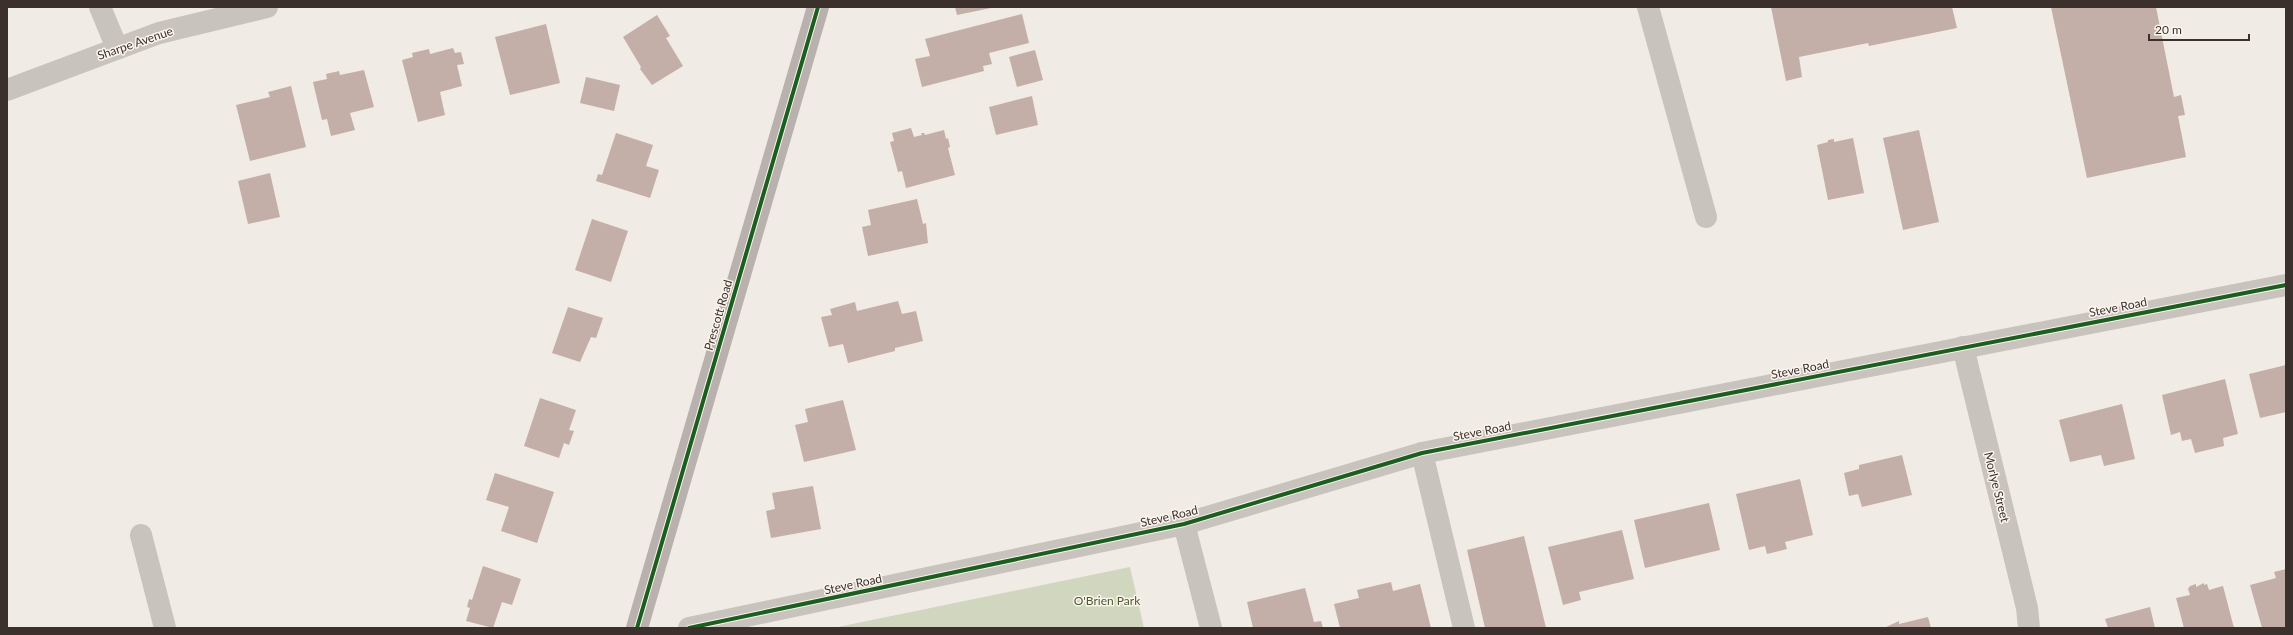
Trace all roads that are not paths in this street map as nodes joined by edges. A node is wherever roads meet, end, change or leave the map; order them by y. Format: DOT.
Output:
graph roads {
  1 [pos="100,7"];
  2 [pos="267,7"];
  3 [pos="818,7"];
  4 [pos="1648,7"];
  5 [pos="117,48"];
  6 [pos="7,90"];
  7 [pos="1706,217"];
  8 [pos="2286,286"];
  9 [pos="1963,347"];
  10 [pos="1422,453"];
  11 [pos="1184,524"];
  12 [pos="141,535"];
  13 [pos="165,628"];
  14 [pos="637,628"];
  15 [pos="690,628"];
  16 [pos="1211,628"];
  17 [pos="1464,628"];
  18 [pos="2029,628"];
  1 -- 5 [label="street"];
  2 -- 5 [label="street, Sharpe Avenue"];
  3 -- 14 [label="main road, Prescott Road"];
  4 -- 7 [label="street"];
  5 -- 6 [label="street, Sharpe Avenue"];
  8 -- 9 [label="street, Steve Road"];
  9 -- 10 [label="street, Steve Road"];
  9 -- 18 [label="street, Morlye Street"];
  10 -- 11 [label="street, Steve Road"];
  10 -- 17 [label="street"];
  11 -- 15 [label="street, Steve Road"];
  11 -- 16 [label="street"];
  12 -- 13 [label="street"];
}
